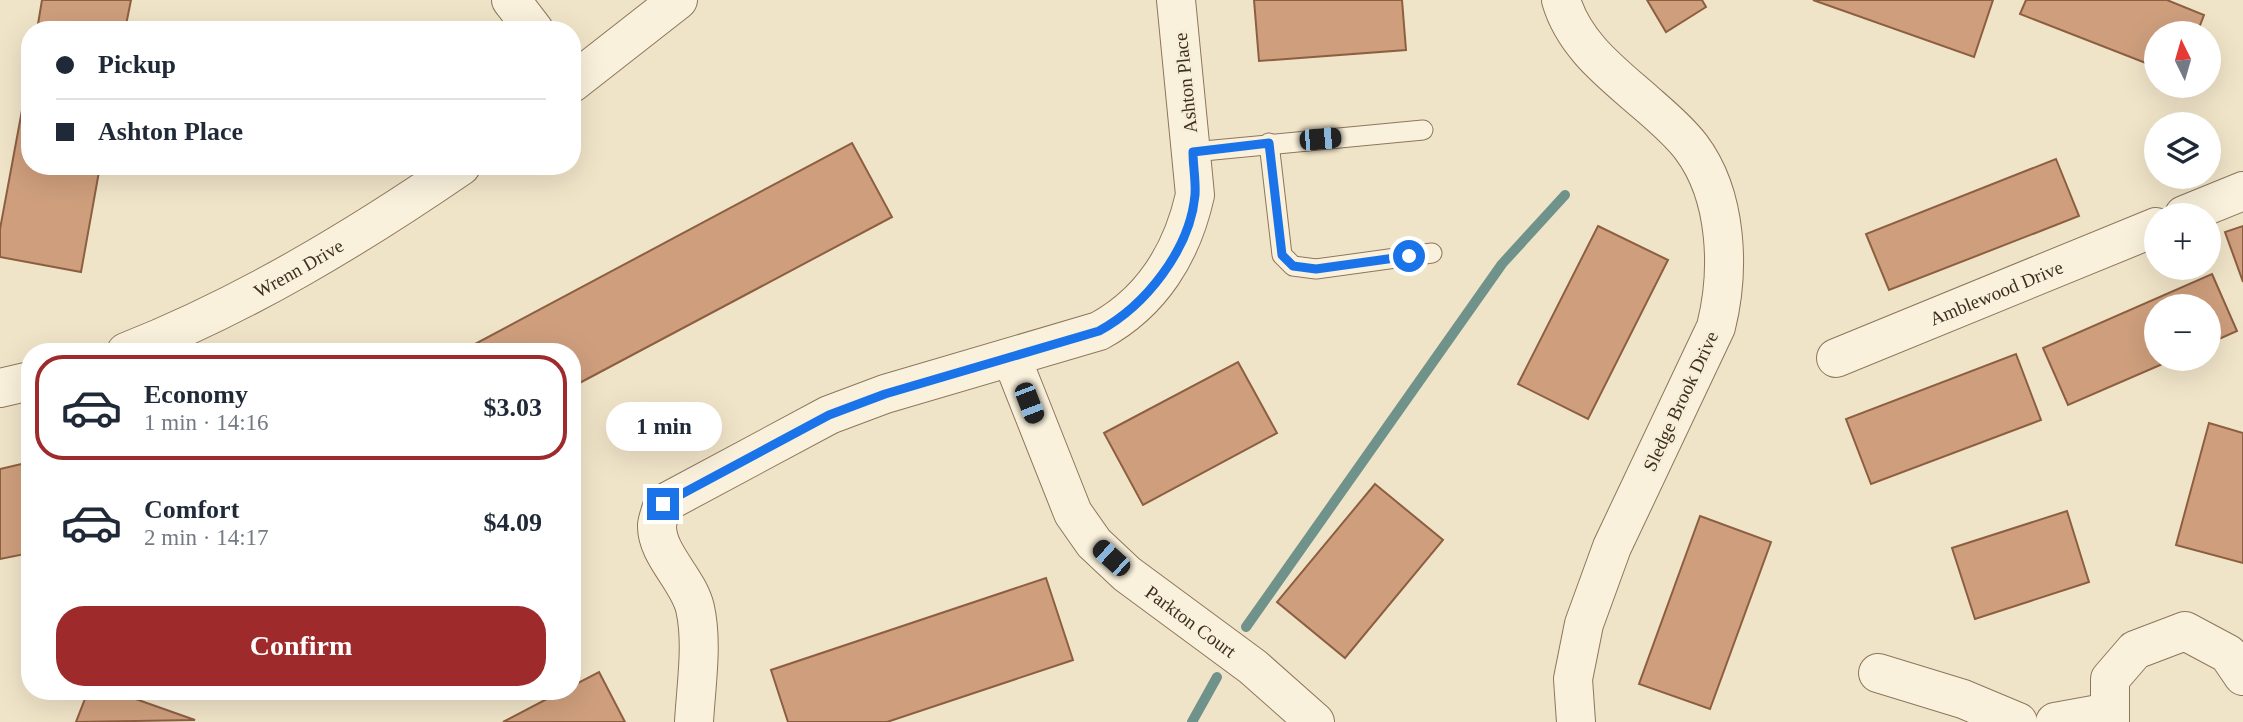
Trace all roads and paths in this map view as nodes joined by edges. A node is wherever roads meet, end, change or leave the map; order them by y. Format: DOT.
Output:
graph roads {
  1 [pos="511,0"];
  2 [pos="678,0"];
  3 [pos="1176,0"];
  4 [pos="1561,0"];
  5 [pos="527,21"];
  6 [pos="581,76"];
  7 [pos="1423,130"];
  8 [pos="1269,143"];
  9 [pos="1193,152"];
  10 [pos="448,175"];
  11 [pos="2243,191"];
  12 [pos="2214,203"];
  13 [pos="2144,232"];
  14 [pos="1432,253"];
  15 [pos="146,343"];
  16 [pos="1836,358"];
  17 [pos="1012,359"];
  18 [pos="21,383"];
  19 [pos="0,388"];
  20 [pos="1878,673"];
  21 [pos="2243,676"];
  22 [pos="2110,717"];
  23 [pos="694,722"];
  24 [pos="1315,722"];
  25 [pos="1576,722"];
  26 [pos="2018,722"];
  27 [pos="2055,722"];
  1 -- 5 [label="street"];
  2 -- 6 [label="street"];
  3 -- 9 [label="street, Ashton Place"];
  4 -- 25 [label="street, Sledge Brook Drive"];
  7 -- 8 [label="lane"];
  8 -- 9 [label="lane"];
  8 -- 14 [label="lane"];
  9 -- 17 [label="street, Ashton Place"];
  10 -- 15 [label="street, Wrenn Drive"];
  11 -- 12 [label="street"];
  13 -- 16 [label="street, Amblewood Drive"];
  17 -- 23 [label="street, Ashton Place"];
  17 -- 24 [label="street, Parkton Court"];
  18 -- 19 [label="street"];
  20 -- 26 [label="street"];
  21 -- 22 [label="street"];
  22 -- 27 [label="street"];
}
